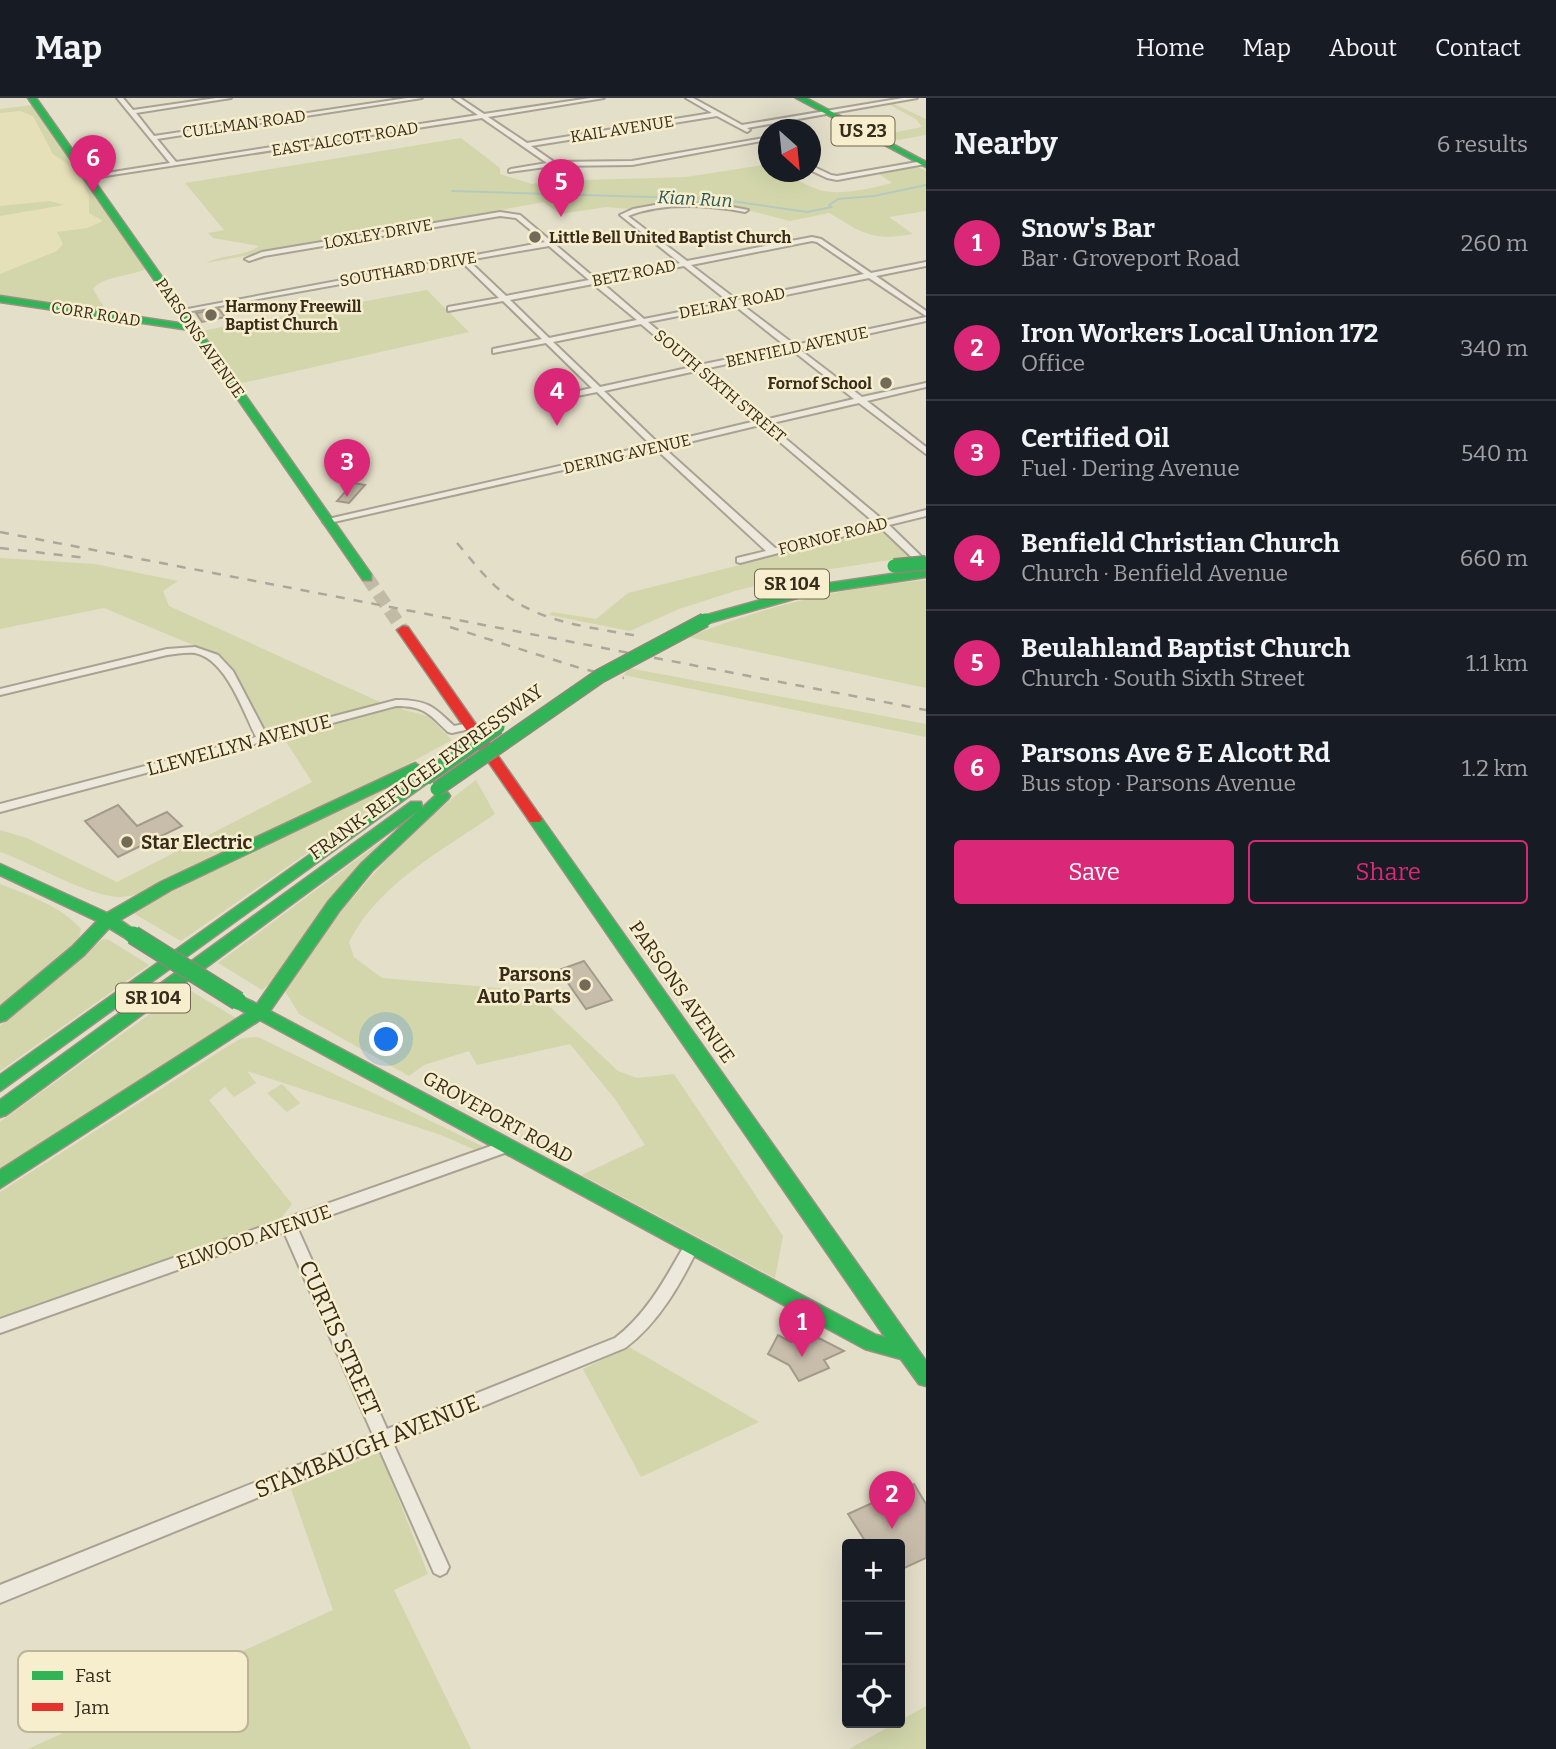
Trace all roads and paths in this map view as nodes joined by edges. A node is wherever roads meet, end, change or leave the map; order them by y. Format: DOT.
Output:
graph roads {
  1 [pos="32,98"];
  2 [pos="120,98"];
  3 [pos="228,98"];
  4 [pos="419,98"];
  5 [pos="457,98"];
  6 [pos="601,98"];
  7 [pos="689,98"];
  8 [pos="800,98"];
  9 [pos="914,98"];
  10 [pos="131,112"];
  11 [pos="827,113"];
  12 [pos="717,114"];
  13 [pos="485,117"];
  14 [pos="741,127"];
  15 [pos="758,137"];
  16 [pos="152,138"];
  17 [pos="758,143"];
  18 [pos="527,145"];
  19 [pos="553,164"];
  20 [pos="924,164"];
  21 [pos="174,165"];
  22 [pos="511,171"];
  23 [pos="821,172"];
  24 [pos="88,178"];
  25 [pos="745,210"];
  26 [pos="509,214"];
  27 [pos="551,243"];
  28 [pos="249,259"];
  29 [pos="463,259"];
  30 [pos="685,264"];
  31 [pos="926,264"];
  32 [pos="870,275"];
  33 [pos="596,280"];
  34 [pos="503,298"];
  35 [pos="0,299"];
  36 [pos="734,302"];
  37 [pos="451,309"];
  38 [pos="181,311"];
  39 [pos="926,316"];
  40 [pos="643,321"];
  41 [pos="193,328"];
  42 [pos="548,340"];
  43 [pos="791,348"];
  44 [pos="496,351"];
  45 [pos="697,368"];
  46 [pos="926,386"];
  47 [pos="598,389"];
  48 [pos="545,401"];
  49 [pos="859,401"];
  50 [pos="762,423"];
  51 [pos="658,447"];
  52 [pos="926,451"];
  53 [pos="926,513"];
  54 [pos="328,522"];
  55 [pos="882,524"];
  56 [pos="772,551"];
  57 [pos="740,560"];
  58 [pos="926,564"];
  59 [pos="899,571"];
  60 [pos="926,573"];
  61 [pos="367,577"];
  62 [pos="699,617"];
  63 [pos="403,630"];
  64 [pos="0,692"];
  65 [pos="470,726"];
  66 [pos="263,738"];
  67 [pos="430,783"];
  68 [pos="0,808"];
  69 [pos="0,869"];
  70 [pos="108,920"];
  71 [pos="260,1012"];
  72 [pos="0,1017"];
  73 [pos="0,1084"];
  74 [pos="0,1110"];
  75 [pos="508,1146"];
  76 [pos="0,1180"];
  77 [pos="289,1226"];
  78 [pos="692,1246"];
  79 [pos="0,1326"];
  80 [pos="907,1352"];
  81 [pos="926,1377"];
  82 [pos="384,1439"];
  83 [pos="440,1567"];
  84 [pos="0,1594"];
  1 -- 24 [label="main road, PARSONS AVENUE"];
  2 -- 10 [label="street"];
  3 -- 10 [label="street"];
  4 -- 16 [label="street, CULLMAN ROAD"];
  5 -- 13 [label="street"];
  6 -- 13 [label="street, EAST ALCOTT ROAD"];
  7 -- 12 [label="street"];
  8 -- 11 [label="main road, US 23"];
  9 -- 11 [label="street"];
  10 -- 16 [label="street"];
  11 -- 14 [label="street"];
  11 -- 20 [label="main road, US 23"];
  12 -- 14 [label="street"];
  12 -- 18 [label="street, KAIL AVENUE"];
  13 -- 18 [label="street"];
  13 -- 21 [label="street, EAST ALCOTT ROAD"];
  14 -- 15 [label="street"];
  16 -- 21 [label="street"];
  17 -- 19 [label="street"];
  18 -- 19 [label="street"];
  19 -- 22 [label="street"];
  20 -- 23 [label="street"];
  21 -- 24 [label="street, EAST ALCOTT ROAD"];
  24 -- 38 [label="main road, PARSONS AVENUE"];
  25 -- 30 [label="street"];
  26 -- 27 [label="street, SOUTH SIXTH STREET"];
  26 -- 28 [label="street, LOXLEY DRIVE"];
  27 -- 29 [label="street, SOUTHARD DRIVE"];
  27 -- 33 [label="street, SOUTH SIXTH STREET"];
  29 -- 34 [label="street"];
  29 -- 38 [label="street, SOUTHARD DRIVE"];
  30 -- 32 [label="street, BETZ ROAD"];
  30 -- 33 [label="street, BETZ ROAD"];
  30 -- 36 [label="street"];
  31 -- 32 [label="street, DELRAY ROAD"];
  32 -- 36 [label="street, DELRAY ROAD"];
  32 -- 39 [label="street"];
  33 -- 34 [label="street, BETZ ROAD"];
  33 -- 40 [label="street, SOUTH SIXTH STREET"];
  34 -- 37 [label="street, BETZ ROAD"];
  34 -- 42 [label="street"];
  35 -- 41 [label="main road, CORR ROAD"];
  36 -- 40 [label="street, DELRAY ROAD"];
  36 -- 43 [label="street"];
  38 -- 41 [label="main road, PARSONS AVENUE"];
  39 -- 43 [label="street, BENFIELD AVENUE"];
  40 -- 42 [label="street, DELRAY ROAD"];
  40 -- 45 [label="street, SOUTH SIXTH STREET"];
  41 -- 54 [label="main road, PARSONS AVENUE"];
  42 -- 44 [label="street, DELRAY ROAD"];
  42 -- 47 [label="street"];
  43 -- 45 [label="street, BENFIELD AVENUE"];
  43 -- 49 [label="street"];
  45 -- 47 [label="street, BENFIELD AVENUE"];
  45 -- 50 [label="street, SOUTH SIXTH STREET"];
  46 -- 49 [label="street, DERING AVENUE"];
  47 -- 48 [label="street, BENFIELD AVENUE"];
  47 -- 51 [label="street"];
  49 -- 50 [label="street, DERING AVENUE"];
  49 -- 52 [label="street"];
  50 -- 51 [label="street, DERING AVENUE"];
  50 -- 55 [label="street, SOUTH SIXTH STREET"];
  51 -- 54 [label="street, DERING AVENUE"];
  51 -- 56 [label="street"];
  53 -- 55 [label="street, FORNOF ROAD"];
  54 -- 61 [label="main road, PARSONS AVENUE"];
  55 -- 56 [label="street, FORNOF ROAD"];
  55 -- 58 [label="street, SOUTH SIXTH STREET"];
  56 -- 57 [label="street, FORNOF ROAD"];
  58 -- 59 [label="main road, FRANK-REFUGEE EXPRESSWAY / SR 104, bridge"];
  59 -- 60 [label="main road, FRANK-REFUGEE EXPRESSWAY / SR 104"];
  59 -- 62 [label="main road, FRANK-REFUGEE EXPRESSWAY / SR 104"];
  62 -- 67 [label="main road, FRANK-REFUGEE EXPRESSWAY / SR 104, bridge"];
  62 -- 67 [label="main road, FRANK-REFUGEE EXPRESSWAY / SR 104, bridge"];
  63 -- 65 [label="main road, PARSONS AVENUE"];
  64 -- 66 [label="street"];
  65 -- 66 [label="street, LLEWELLYN AVENUE"];
  65 -- 80 [label="main road, PARSONS AVENUE"];
  66 -- 68 [label="street, LLEWELLYN AVENUE"];
  67 -- 70 [label="main road"];
  67 -- 71 [label="main road"];
  67 -- 73 [label="main road, FRANK-REFUGEE EXPRESSWAY / SR 104"];
  67 -- 74 [label="main road, FRANK-REFUGEE EXPRESSWAY / SR 104"];
  69 -- 70 [label="main road, GROVEPORT ROAD"];
  70 -- 71 [label="main road, GROVEPORT ROAD, bridge"];
  70 -- 72 [label="main road"];
  71 -- 75 [label="main road, GROVEPORT ROAD"];
  71 -- 76 [label="main road"];
  75 -- 77 [label="street, ELWOOD AVENUE"];
  75 -- 78 [label="main road, GROVEPORT ROAD"];
  77 -- 79 [label="street, ELWOOD AVENUE"];
  77 -- 82 [label="street, CURTIS STREET"];
  78 -- 80 [label="main road, GROVEPORT ROAD"];
  78 -- 82 [label="street, STAMBAUGH AVENUE"];
  80 -- 81 [label="main road, PARSONS AVENUE"];
  82 -- 83 [label="street, CURTIS STREET"];
  82 -- 84 [label="street, STAMBAUGH AVENUE"];
}
